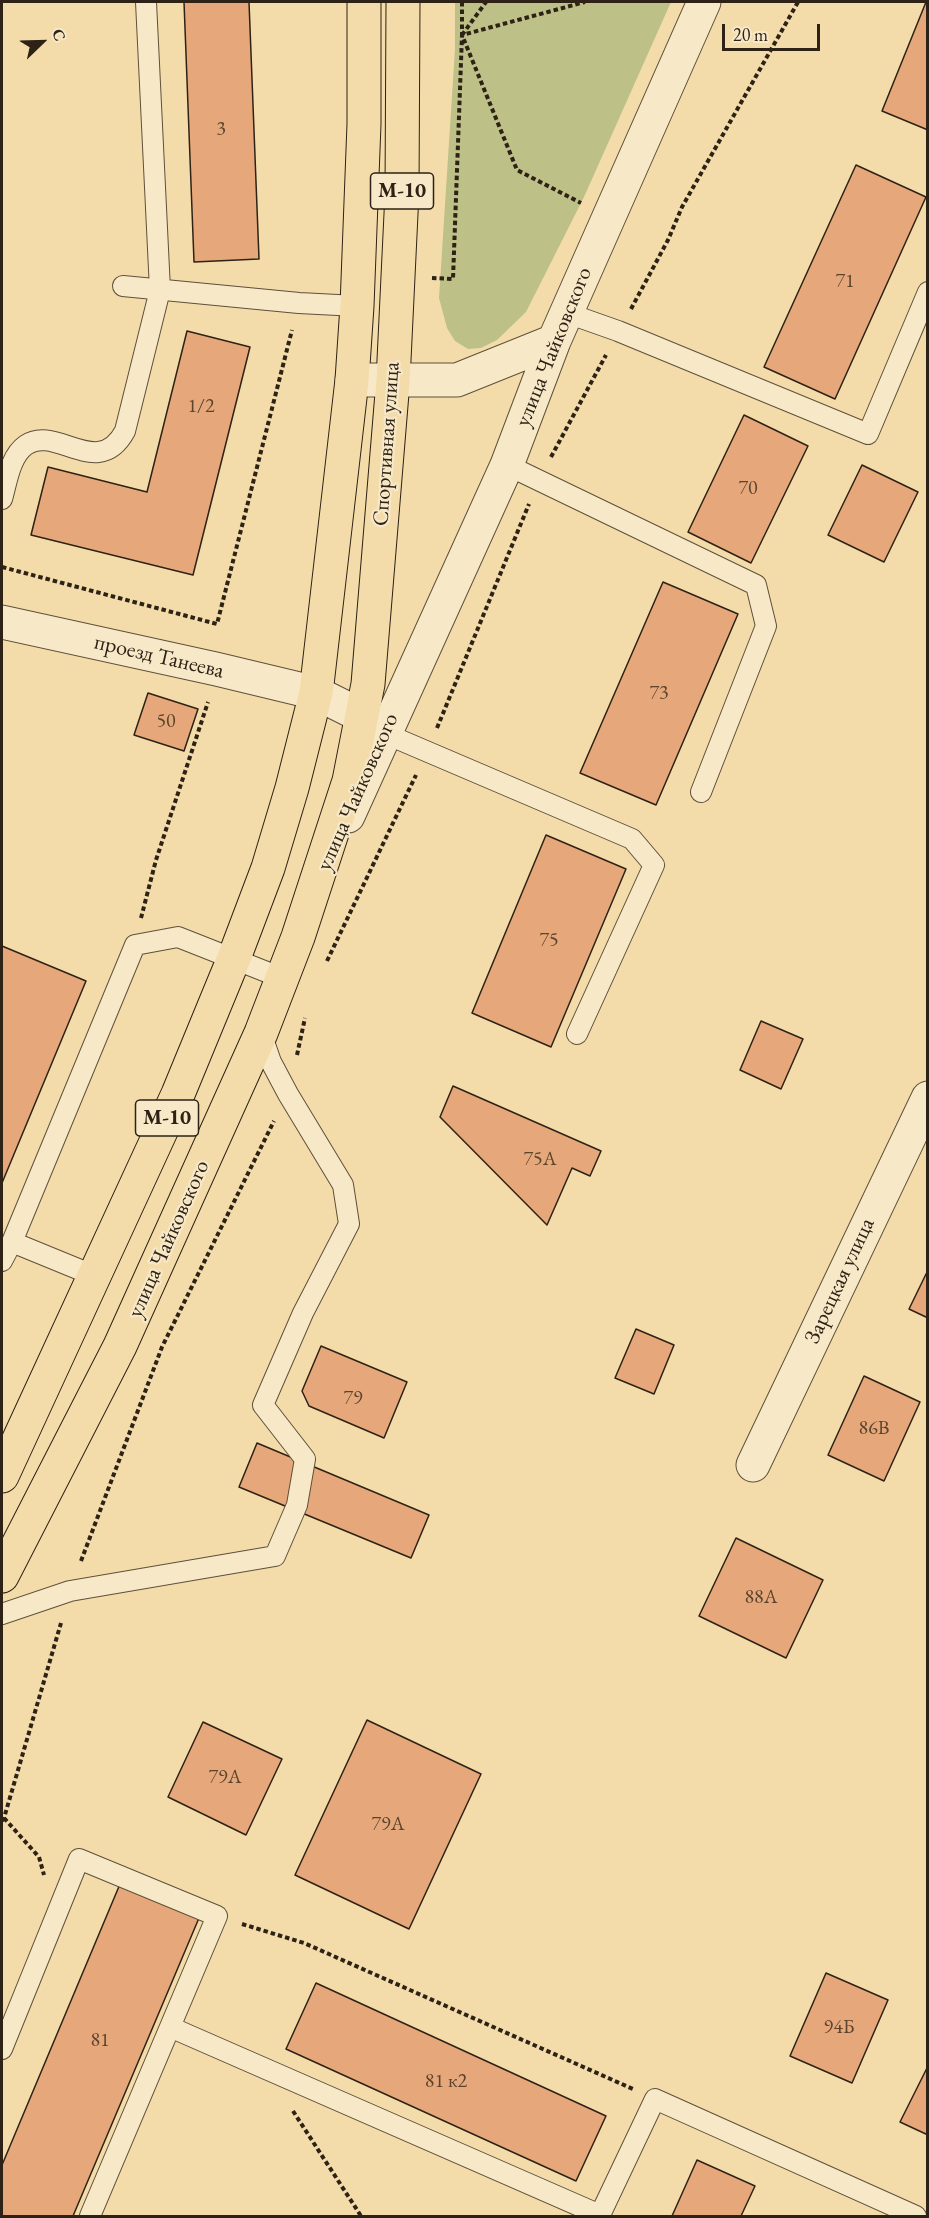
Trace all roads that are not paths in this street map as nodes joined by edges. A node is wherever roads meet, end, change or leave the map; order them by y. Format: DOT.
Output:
graph roads {
  1 [pos="146,2"];
  2 [pos="364,2"];
  3 [pos="403,2"];
  4 [pos="704,2"];
  5 [pos="123,286"];
  6 [pos="160,290"];
  7 [pos="927,292"];
  8 [pos="357,306"];
  9 [pos="561,327"];
  10 [pos="352,380"];
  11 [pos="393,381"];
  12 [pos="507,465"];
  13 [pos="2,499"];
  14 [pos="2,622"];
  15 [pos="316,693"];
  16 [pos="374,725"];
  17 [pos="701,792"];
  18 [pos="318,880"];
  19 [pos="234,958"];
  20 [pos="282,978"];
  21 [pos="261,1032"];
  22 [pos="577,1034"];
  23 [pos="927,1098"];
  24 [pos="12,1242"];
  25 [pos="2,1261"];
  26 [pos="95,1276"];
  27 [pos="753,1465"];
  28 [pos="2,1476"];
  29 [pos="2,1576"];
  30 [pos="2,1614"];
  31 [pos="170,2027"];
  32 [pos="2,2049"];
  33 [pos="906,2214"];
  34 [pos="600,2216"];
  35 [pos="90,2217"];
  1 -- 6 [label="lane"];
  2 -- 8 [label="highway, Спортивная улица / М-10"];
  3 -- 11 [label="highway, Спортивная улица / М-10"];
  4 -- 9 [label="street, улица Чайковского"];
  5 -- 6 [label="lane"];
  6 -- 8 [label="lane"];
  6 -- 13 [label="lane"];
  7 -- 9 [label="lane"];
  8 -- 10 [label="highway, Спортивная улица / М-10"];
  9 -- 11 [label="street"];
  9 -- 12 [label="street, улица Чайковского"];
  10 -- 11 [label="street"];
  10 -- 15 [label="highway, Спортивная улица / М-10"];
  11 -- 16 [label="highway, Спортивная улица / М-10"];
  12 -- 16 [label="street, улица Чайковского"];
  12 -- 17 [label="lane"];
  14 -- 15 [label="street, проезд Танеева"];
  15 -- 16 [label="street, проезд Танеева"];
  15 -- 19 [label="highway, Спортивная улица / М-10"];
  16 -- 18 [label="highway, Спортивная улица / М-10"];
  16 -- 22 [label="lane"];
  18 -- 20 [label="highway, улица Чайковского / М-10"];
  19 -- 20 [label="lane"];
  19 -- 24 [label="lane"];
  19 -- 26 [label="highway, М-10"];
  20 -- 21 [label="highway, улица Чайковского / М-10"];
  21 -- 29 [label="highway, улица Чайковского / М-10"];
  21 -- 30 [label="lane"];
  23 -- 27 [label="street, Зарецкая улица"];
  24 -- 25 [label="lane"];
  24 -- 26 [label="lane"];
  26 -- 28 [label="highway, М-10"];
  31 -- 32 [label="lane"];
  31 -- 34 [label="lane"];
  31 -- 35 [label="lane"];
  33 -- 34 [label="lane"];
}
